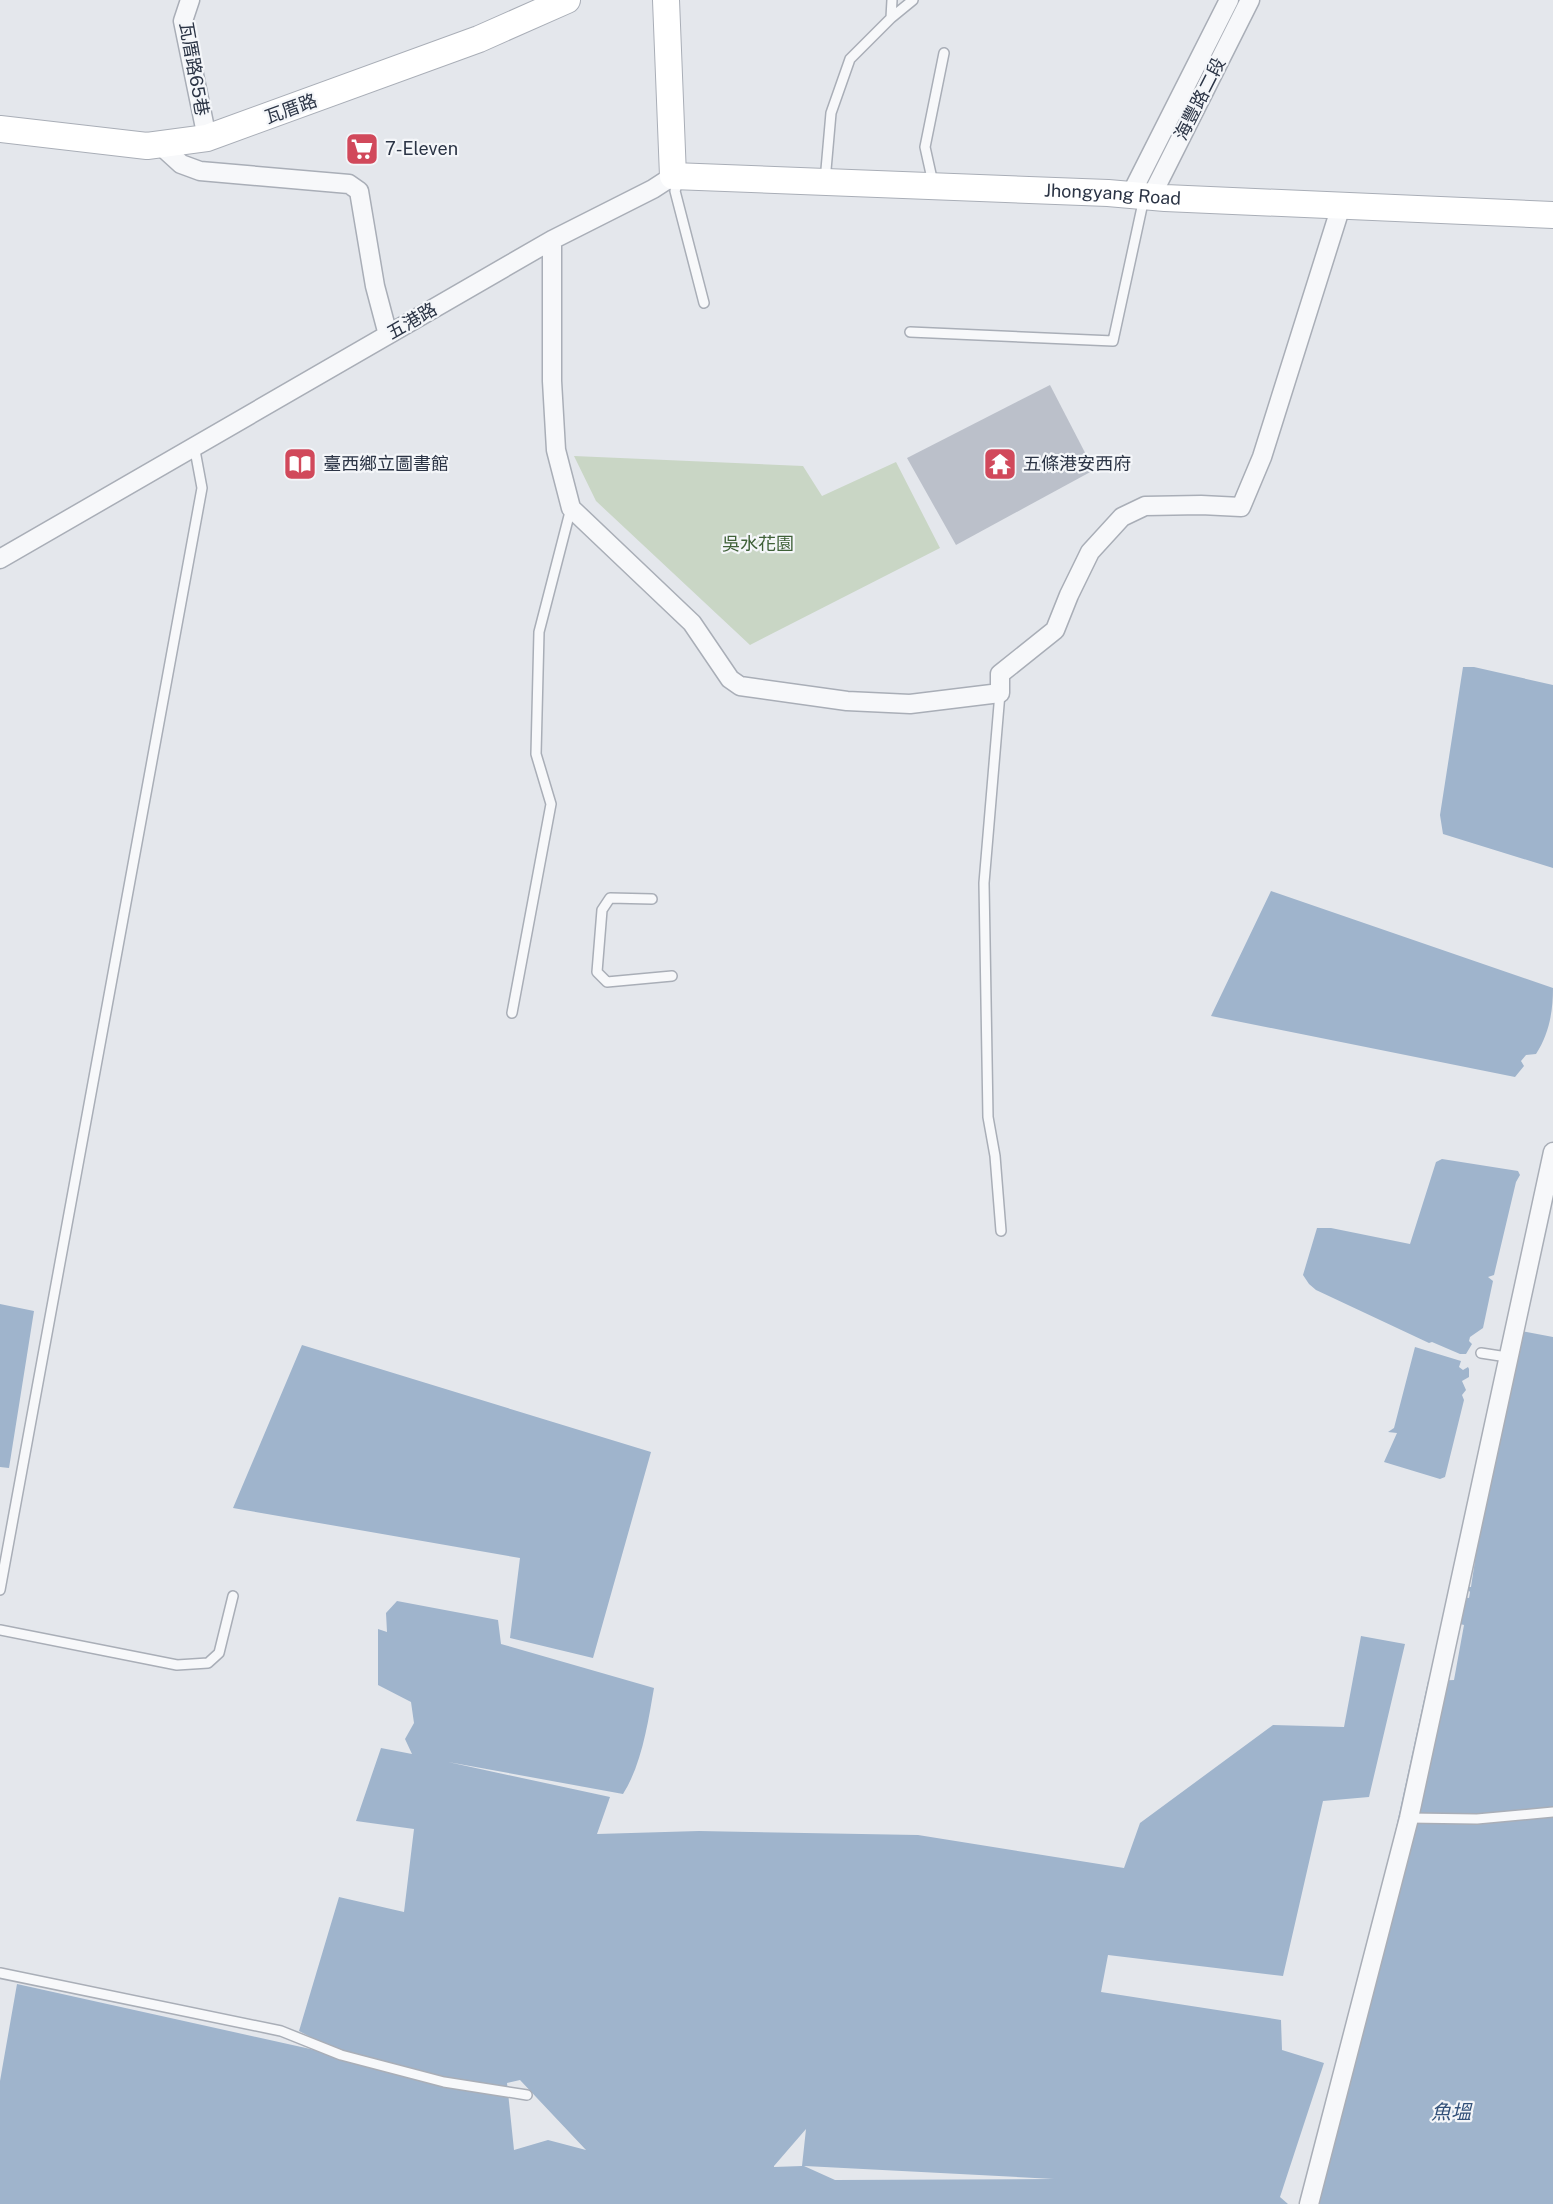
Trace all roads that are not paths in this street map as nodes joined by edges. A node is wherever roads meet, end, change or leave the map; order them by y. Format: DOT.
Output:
graph roads {
  1 [pos="190,0"];
  2 [pos="567,0"];
  3 [pos="666,0"];
  4 [pos="892,0"];
  5 [pos="913,0"];
  6 [pos="1229,0"];
  7 [pos="1250,0"];
  8 [pos="891,18"];
  9 [pos="944,53"];
  10 [pos="0,129"];
  11 [pos="207,138"];
  12 [pos="159,144"];
  13 [pos="676,176"];
  14 [pos="825,181"];
  15 [pos="933,185"];
  16 [pos="1142,196"];
  17 [pos="1341,206"];
  18 [pos="1553,215"];
  19 [pos="552,240"];
  20 [pos="704,303"];
  21 [pos="910,332"];
  22 [pos="388,335"];
  23 [pos="194,445"];
  24 [pos="571,508"];
  25 [pos="0,559"];
  26 [pos="1000,693"];
  27 [pos="652,899"];
  28 [pos="672,976"];
  29 [pos="512,1013"];
  30 [pos="1553,1152"];
  31 [pos="1001,1231"];
  32 [pos="1481,1353"];
  33 [pos="1507,1357"];
  34 [pos="0,1590"];
  35 [pos="233,1596"];
  36 [pos="0,1630"];
  37 [pos="1553,1812"];
  38 [pos="1409,1818"];
  39 [pos="0,1973"];
  40 [pos="526,2096"];
  41 [pos="1310,2204"];
  1 -- 11 [label="street, 瓦厝路65巷"];
  2 -- 11 [label="street, 瓦厝路"];
  3 -- 13 [label="street"];
  4 -- 8 [label="lane"];
  5 -- 8 [label="lane"];
  6 -- 16 [label="street, 海豐路二段"];
  7 -- 16 [label="street, 海豐路二段"];
  8 -- 14 [label="lane"];
  9 -- 15 [label="lane"];
  10 -- 12 [label="street, 瓦厝路"];
  11 -- 12 [label="street, 瓦厝路"];
  12 -- 22 [label="street"];
  13 -- 14 [label="street, Jhongyang Road"];
  13 -- 19 [label="street, 五港路"];
  13 -- 20 [label="lane"];
  14 -- 15 [label="street, Jhongyang Road"];
  15 -- 16 [label="street, Jhongyang Road"];
  16 -- 17 [label="street, Jhongyang Road"];
  16 -- 21 [label="lane"];
  17 -- 18 [label="street, Jhongyang Road"];
  17 -- 26 [label="street"];
  19 -- 22 [label="street, 五港路"];
  19 -- 24 [label="street"];
  22 -- 23 [label="street, 五港路"];
  23 -- 25 [label="street, 五港路"];
  23 -- 34 [label="lane"];
  24 -- 26 [label="street"];
  24 -- 29 [label="lane"];
  26 -- 31 [label="lane"];
  27 -- 28 [label="lane"];
  30 -- 33 [label="street"];
  32 -- 33 [label="lane"];
  33 -- 38 [label="street"];
  35 -- 36 [label="lane"];
  37 -- 38 [label="lane"];
  38 -- 41 [label="street"];
  39 -- 40 [label="lane"];
}
